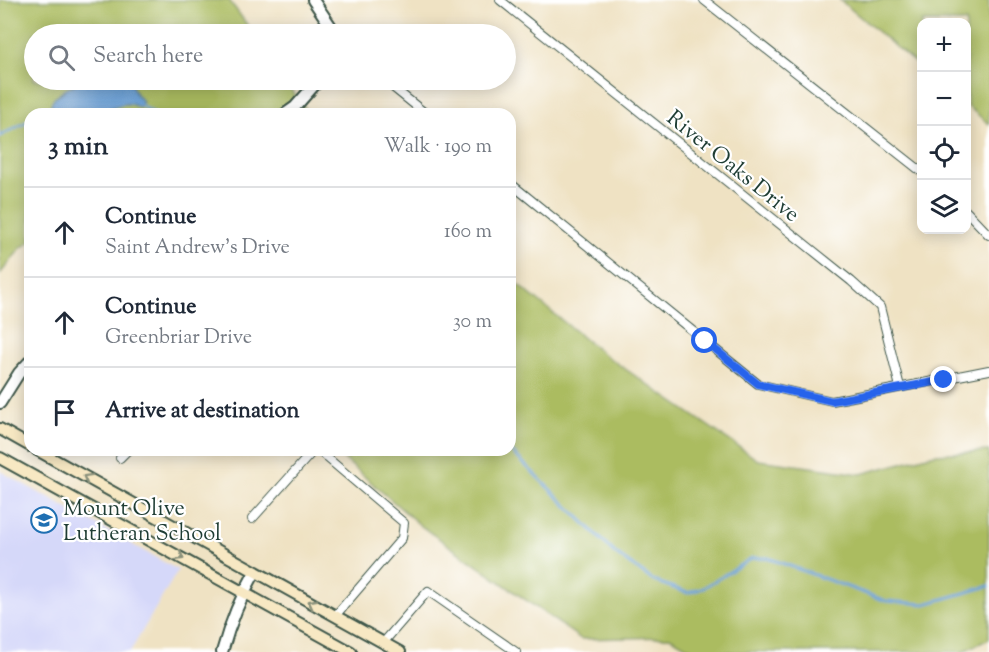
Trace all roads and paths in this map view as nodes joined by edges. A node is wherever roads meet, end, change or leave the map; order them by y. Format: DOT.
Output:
graph roads {
  1 [pos="313,0"];
  2 [pos="500,0"];
  3 [pos="704,0"];
  4 [pos="329,24"];
  5 [pos="311,90"];
  6 [pos="396,90"];
  7 [pos="296,108"];
  8 [pos="419,108"];
  9 [pos="917,169"];
  10 [pos="516,188"];
  11 [pos="971,216"];
  12 [pos="989,235"];
  13 [pos="24,368"];
  14 [pos="989,370"];
  15 [pos="900,387"];
  16 [pos="0,403"];
  17 [pos="0,429"];
  18 [pos="24,443"];
  19 [pos="48,456"];
  20 [pos="309,456"];
  21 [pos="325,456"];
  22 [pos="0,458"];
  23 [pos="252,519"];
  24 [pos="255,572"];
  25 [pos="243,592"];
  26 [pos="335,616"];
  27 [pos="383,643"];
  28 [pos="222,652"];
  29 [pos="351,652"];
  30 [pos="400,652"];
  31 [pos="516,652"];
  1 -- 4 [label="street"];
  2 -- 15 [label="street, River Oaks Drive"];
  3 -- 9 [label="street"];
  5 -- 7 [label="street"];
  6 -- 8 [label="street"];
  10 -- 15 [label="street"];
  11 -- 12 [label="street"];
  13 -- 16 [label="street"];
  14 -- 15 [label="street"];
  17 -- 18 [label="main road"];
  24 -- 19 [label="main road, one-way"];
  20 -- 23 [label="street"];
  21 -- 26 [label="street"];
  22 -- 25 [label="main road, one-way"];
  24 -- 25 [label="street"];
  26 -- 24 [label="main road, one-way"];
  25 -- 28 [label="street"];
  25 -- 29 [label="main road"];
  26 -- 27 [label="main road"];
  27 -- 30 [label="main road"];
  27 -- 31 [label="street"];
}
